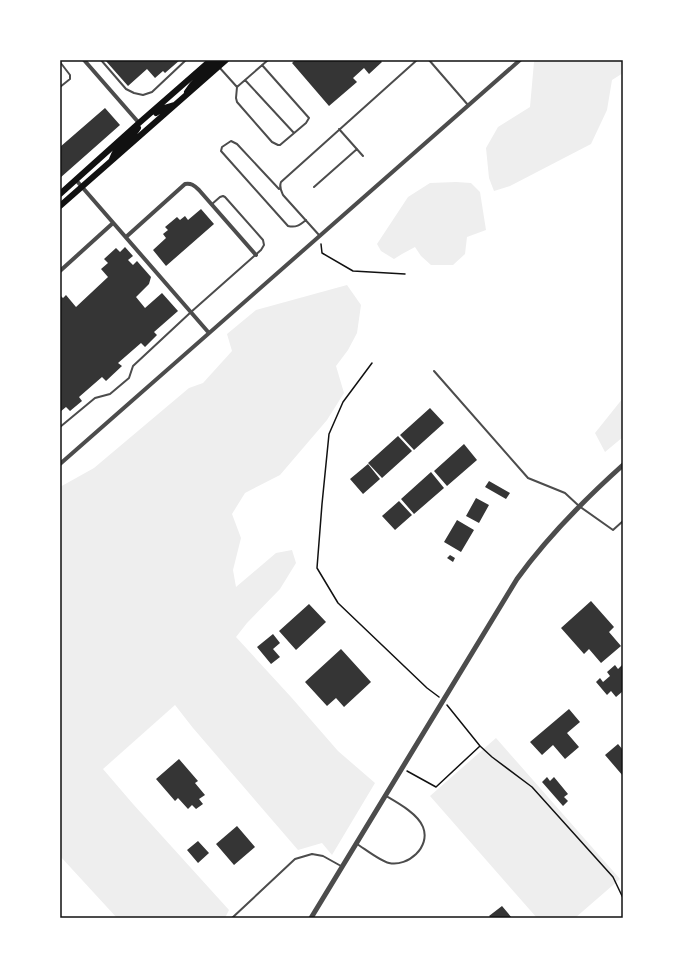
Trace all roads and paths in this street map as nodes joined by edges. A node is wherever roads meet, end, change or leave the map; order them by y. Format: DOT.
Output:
graph roads {
  1 [pos="84,60"];
  2 [pos="101,60"];
  3 [pos="186,60"];
  4 [pos="211,60"];
  5 [pos="218,60"];
  6 [pos="226,60"];
  7 [pos="268,60"];
  8 [pos="417,60"];
  9 [pos="430,60"];
  10 [pos="520,60"];
  11 [pos="60,62"];
  12 [pos="262,65"];
  13 [pos="218,67"];
  14 [pos="245,80"];
  15 [pos="60,87"];
  16 [pos="237,87"];
  17 [pos="186,96"];
  18 [pos="175,105"];
  19 [pos="468,105"];
  20 [pos="139,123"];
  21 [pos="339,129"];
  22 [pos="294,133"];
  23 [pos="357,149"];
  24 [pos="363,156"];
  25 [pos="111,161"];
  26 [pos="76,180"];
  27 [pos="82,187"];
  28 [pos="314,187"];
  29 [pos="280,189"];
  30 [pos="60,194"];
  31 [pos="73,195"];
  32 [pos="60,200"];
  33 [pos="211,204"];
  34 [pos="60,206"];
  35 [pos="306,220"];
  36 [pos="113,223"];
  37 [pos="320,236"];
  38 [pos="126,237"];
  39 [pos="256,255"];
  40 [pos="60,271"];
  41 [pos="405,274"];
  42 [pos="191,312"];
  43 [pos="209,333"];
  44 [pos="372,363"];
  45 [pos="434,371"];
  46 [pos="60,427"];
  47 [pos="60,464"];
  48 [pos="623,465"];
  49 [pos="579,506"];
  50 [pos="623,521"];
  51 [pos="443,700"];
  52 [pos="480,746"];
  53 [pos="402,768"];
  54 [pos="385,795"];
  55 [pos="356,843"];
  56 [pos="342,866"];
  57 [pos="623,898"];
  58 [pos="232,918"];
  59 [pos="311,918"];
  1 -- 20 [label="street"];
  2 -- 3 [label="lane"];
  4 -- 20 [label="main road"];
  5 -- 17 [label="main road"];
  6 -- 13 [label="main road"];
  7 -- 12 [label="lane"];
  8 -- 21 [label="lane"];
  9 -- 19 [label="lane"];
  10 -- 19 [label="street"];
  11 -- 15 [label="lane"];
  12 -- 14 [label="lane"];
  12 -- 22 [label="lane"];
  13 -- 16 [label="lane"];
  13 -- 17 [label="main road"];
  14 -- 16 [label="lane"];
  14 -- 22 [label="lane"];
  16 -- 22 [label="lane"];
  17 -- 18 [label="main road"];
  18 -- 20 [label="main road"];
  18 -- 25 [label="main road"];
  19 -- 37 [label="street"];
  20 -- 25 [label="main road"];
  20 -- 26 [label="main road"];
  21 -- 23 [label="lane"];
  21 -- 29 [label="lane"];
  23 -- 24 [label="lane"];
  23 -- 28 [label="lane"];
  25 -- 27 [label="main road"];
  26 -- 27 [label="street"];
  26 -- 30 [label="main road"];
  27 -- 31 [label="main road"];
  27 -- 36 [label="street"];
  29 -- 35 [label="lane"];
  29 -- 35 [label="lane"];
  31 -- 32 [label="main road"];
  31 -- 34 [label="main road"];
  33 -- 38 [label="street"];
  33 -- 39 [label="street"];
  33 -- 39 [label="lane"];
  35 -- 37 [label="lane"];
  36 -- 38 [label="street"];
  36 -- 40 [label="street"];
  37 -- 41 [label="path"];
  37 -- 43 [label="street"];
  38 -- 42 [label="street"];
  39 -- 42 [label="lane"];
  42 -- 43 [label="street"];
  42 -- 46 [label="lane"];
  43 -- 47 [label="street"];
  44 -- 51 [label="path"];
  45 -- 49 [label="lane"];
  48 -- 49 [label="street"];
  49 -- 50 [label="lane"];
  49 -- 51 [label="street"];
  51 -- 52 [label="path"];
  51 -- 53 [label="street"];
  52 -- 53 [label="path"];
  52 -- 57 [label="path"];
  53 -- 54 [label="street"];
  54 -- 55 [label="street"];
  54 -- 55 [label="lane"];
  55 -- 56 [label="street"];
  56 -- 58 [label="lane"];
  56 -- 59 [label="street"];
}
